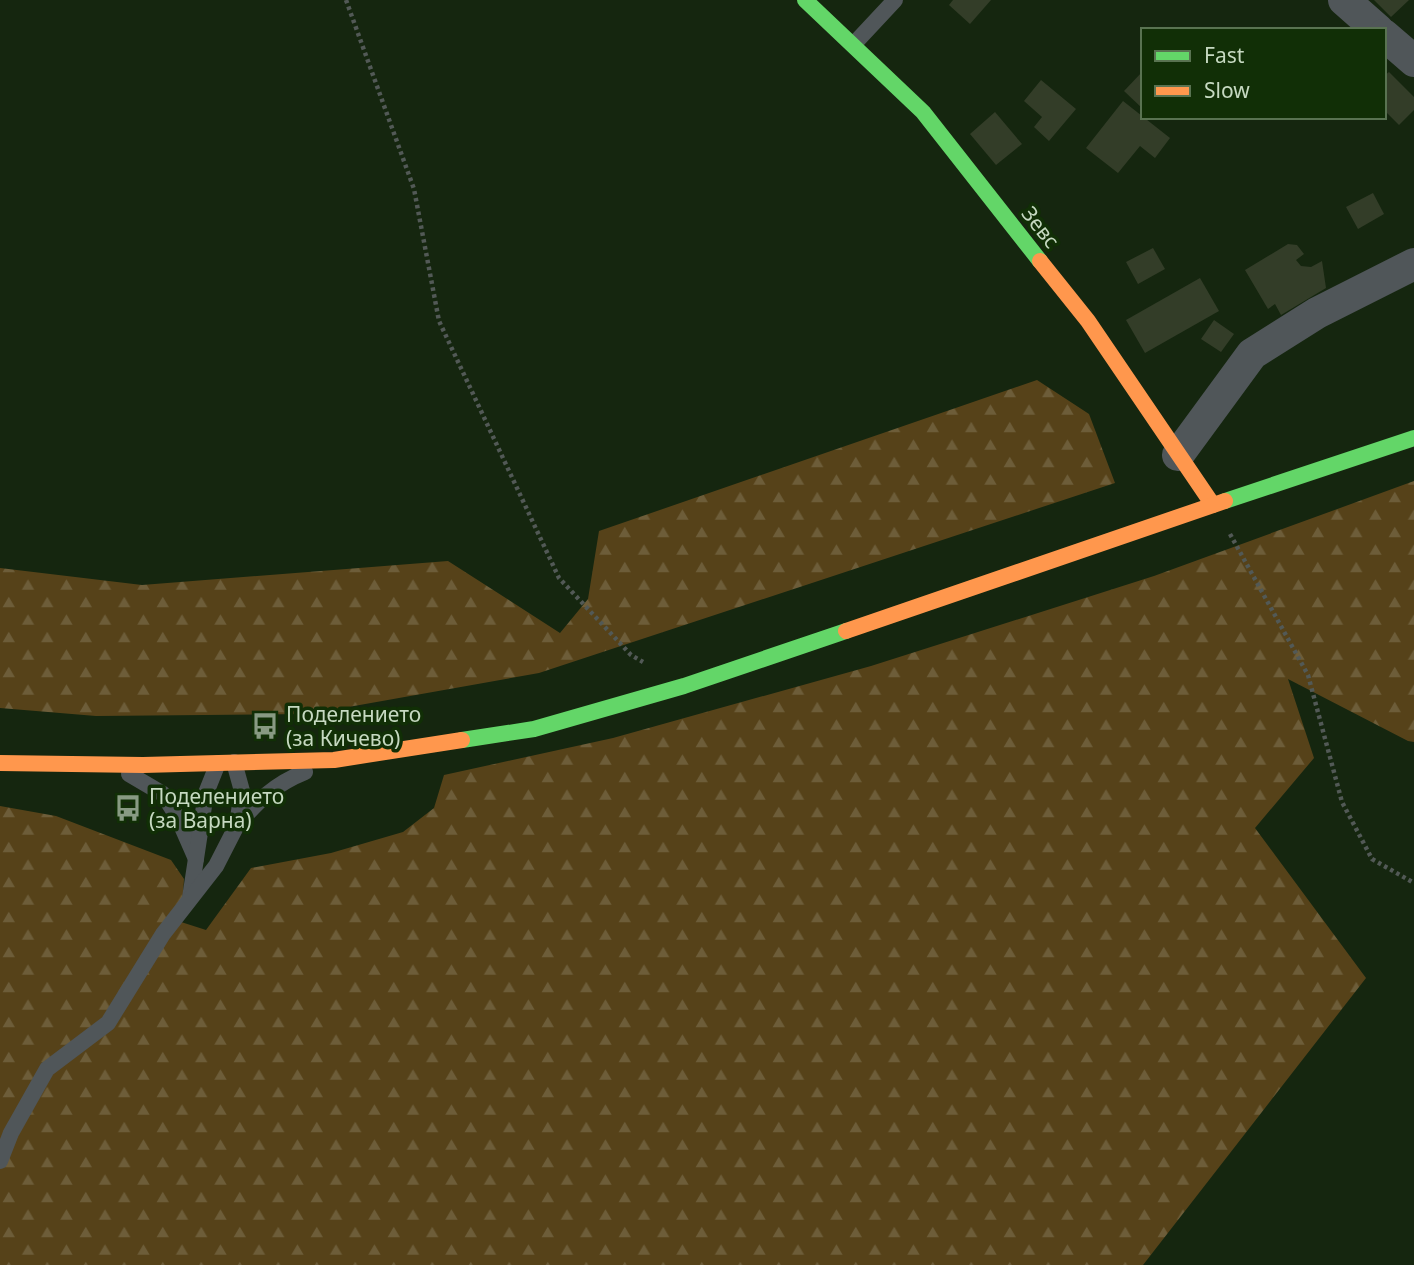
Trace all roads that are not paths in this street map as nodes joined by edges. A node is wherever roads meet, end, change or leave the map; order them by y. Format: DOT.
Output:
graph roads {
  1 [pos="805,0"];
  2 [pos="895,0"];
  3 [pos="1344,0"];
  4 [pos="1376,28"];
  5 [pos="1386,37"];
  6 [pos="853,46"];
  7 [pos="1414,61"];
  8 [pos="1414,264"];
  9 [pos="1414,438"];
  10 [pos="1178,455"];
  11 [pos="1213,505"];
  12 [pos="334,760"];
  13 [pos="234,762"];
  14 [pos="0,763"];
  15 [pos="218,763"];
  16 [pos="100,765"];
  17 [pos="237,825"];
  18 [pos="196,859"];
  19 [pos="189,900"];
  20 [pos="0,1161"];
  1 -- 6 [label="street, Зевс"];
  2 -- 6 [label="lane"];
  3 -- 4 [label="street"];
  5 -- 7 [label="street"];
  6 -- 10 [label="street, Зевс"];
  8 -- 10 [label="street"];
  9 -- 11 [label="street"];
  10 -- 11 [label="street, Зевс"];
  11 -- 12 [label="street"];
  12 -- 13 [label="street"];
  12 -- 17 [label="lane"];
  13 -- 15 [label="street"];
  13 -- 17 [label="lane"];
  14 -- 16 [label="street"];
  15 -- 16 [label="street"];
  15 -- 18 [label="lane"];
  16 -- 18 [label="lane"];
  17 -- 19 [label="lane"];
  18 -- 19 [label="lane"];
  19 -- 20 [label="lane"];
}
